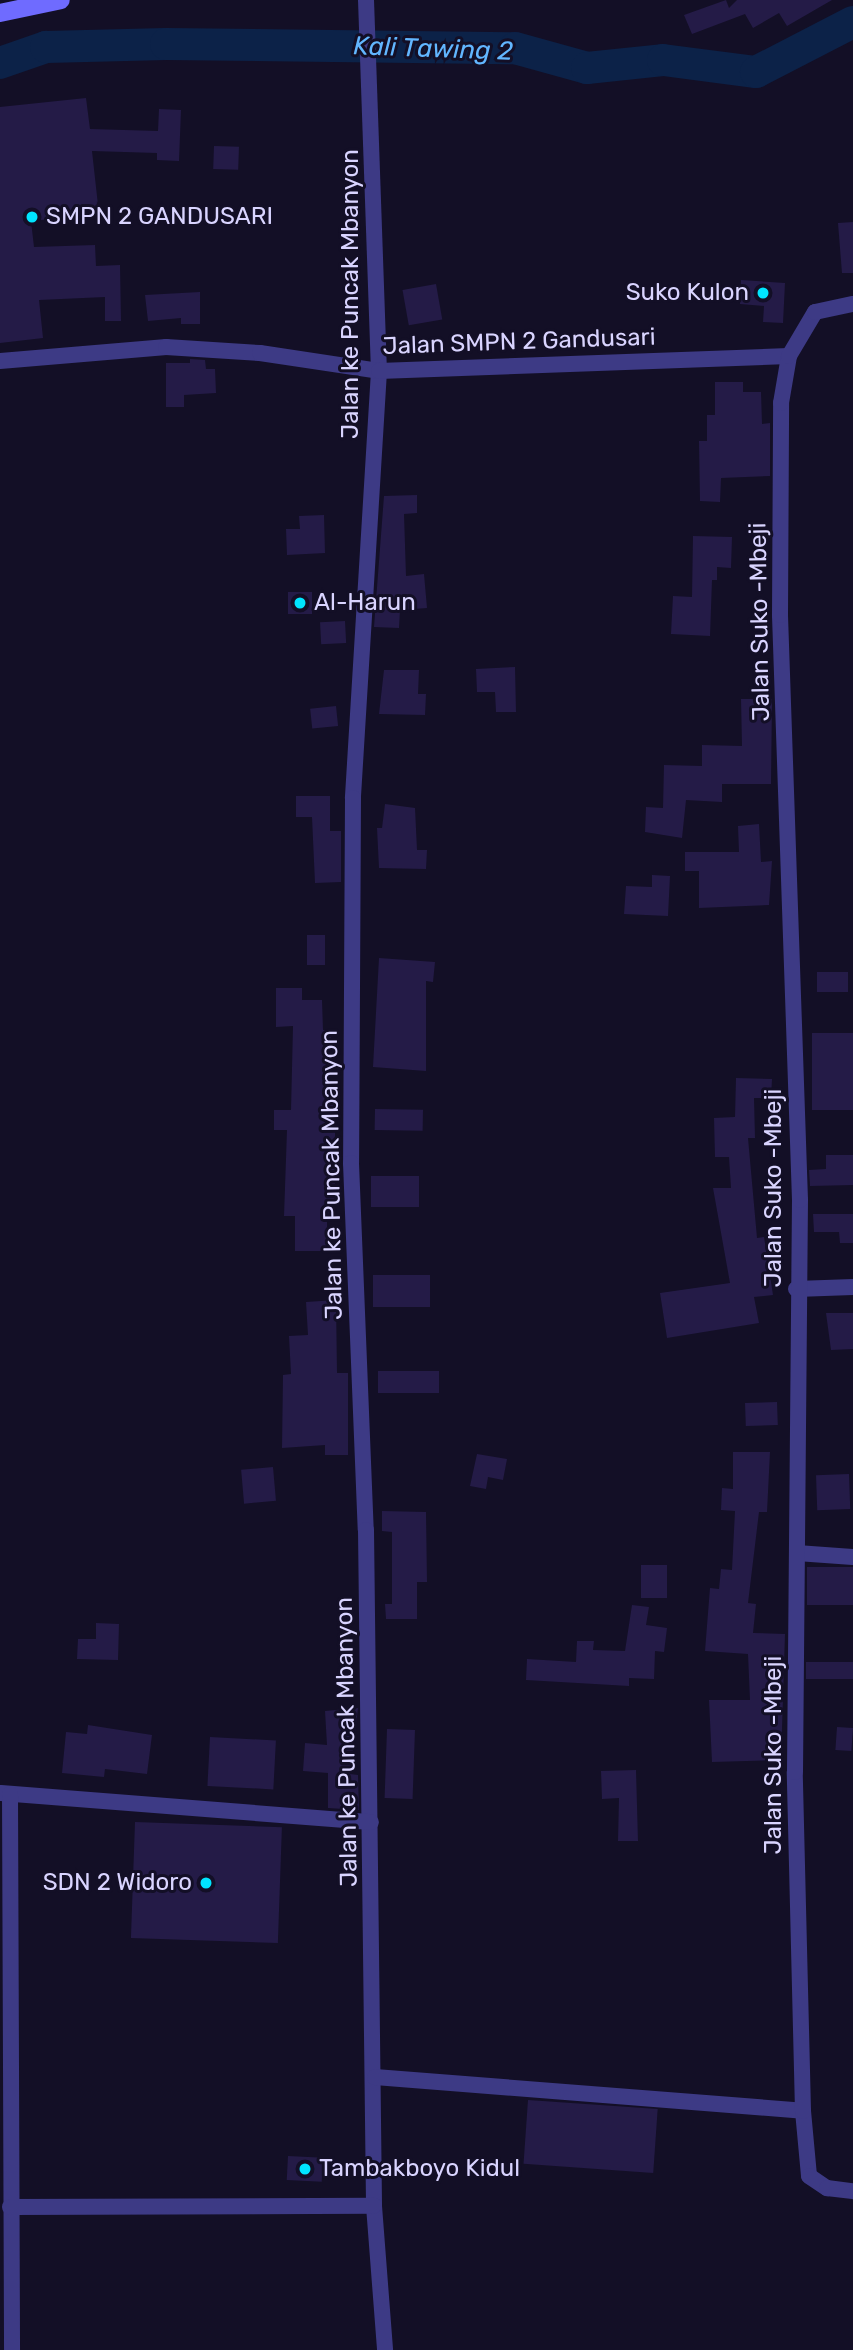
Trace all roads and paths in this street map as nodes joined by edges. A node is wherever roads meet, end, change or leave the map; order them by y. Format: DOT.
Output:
graph roads {
  1 [pos="61,0"];
  2 [pos="366,4"];
  3 [pos="0,13"];
  4 [pos="853,304"];
  5 [pos="789,356"];
  6 [pos="0,360"];
  7 [pos="379,371"];
  8 [pos="853,1287"];
  9 [pos="796,1289"];
  10 [pos="797,1553"];
  11 [pos="853,1557"];
  12 [pos="5,1793"];
  13 [pos="372,1822"];
  14 [pos="375,2077"];
  15 [pos="803,2111"];
  16 [pos="853,2191"];
  17 [pos="374,2206"];
  18 [pos="10,2207"];
  19 [pos="12,2350"];
  20 [pos="385,2350"];
  1 -- 3 [label="street"];
  2 -- 7 [label="street, Jalan ke Puncak Mbanyon"];
  4 -- 5 [label="street, Jalan Suko -Mbeji"];
  5 -- 7 [label="street, Jalan SMPN 2 Gandusari"];
  5 -- 9 [label="street, Jalan Suko -Mbeji"];
  6 -- 7 [label="street, Jalan SMPN 2 Gandusari"];
  7 -- 13 [label="street, Jalan ke Puncak Mbanyon"];
  8 -- 9 [label="street"];
  9 -- 10 [label="street, Jalan Suko -Mbeji"];
  10 -- 11 [label="street"];
  10 -- 15 [label="street, Jalan Suko -Mbeji"];
  12 -- 13 [label="street"];
  12 -- 18 [label="street"];
  13 -- 14 [label="street, Jalan ke Puncak Mbanyon"];
  14 -- 15 [label="street"];
  14 -- 17 [label="street, Jalan ke Puncak Mbanyon"];
  15 -- 16 [label="street, Jalan Suko -Mbeji"];
  17 -- 18 [label="street"];
  17 -- 20 [label="street, Jalan ke Puncak Mbanyon"];
  18 -- 19 [label="street"];
}
